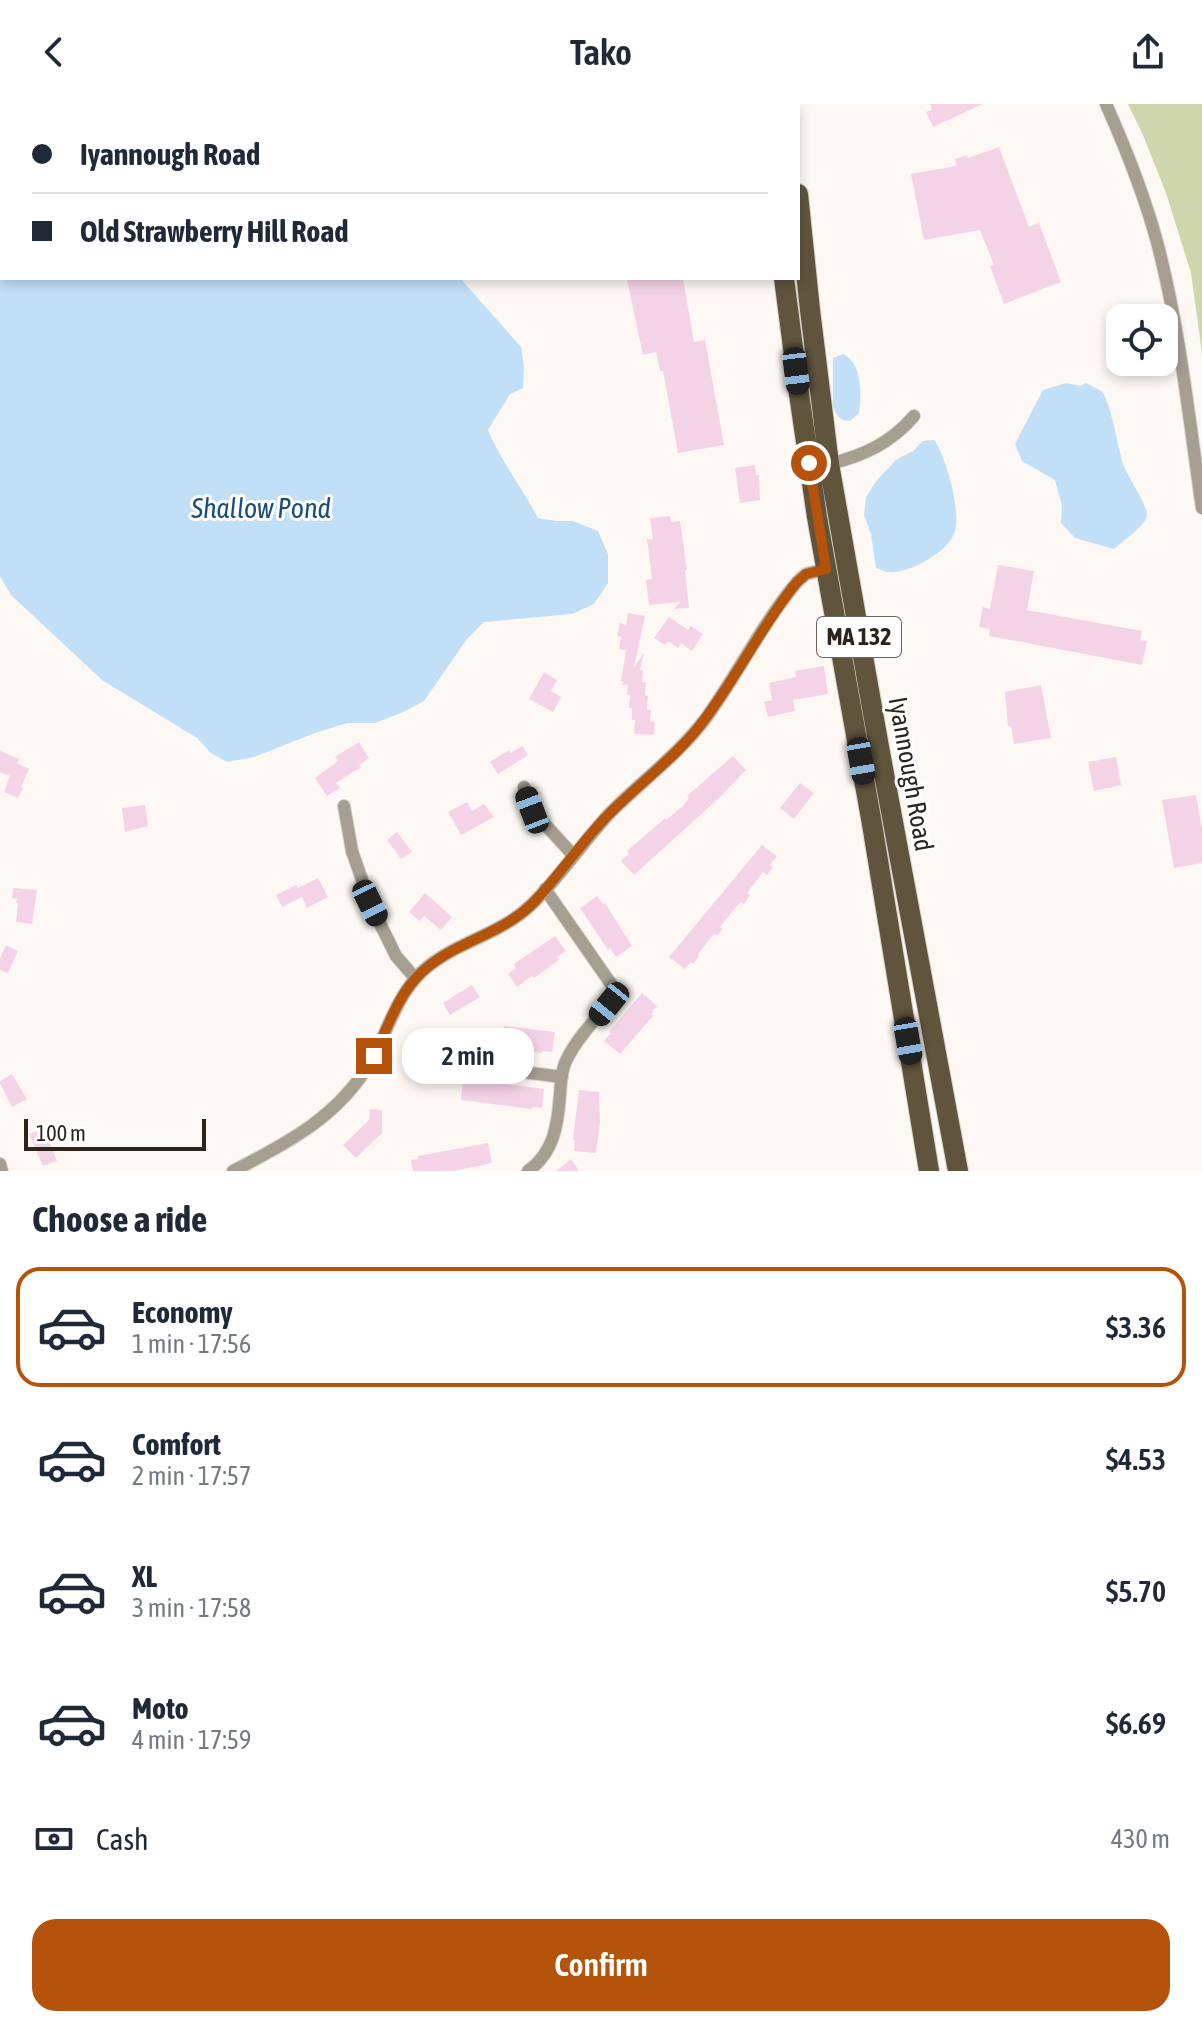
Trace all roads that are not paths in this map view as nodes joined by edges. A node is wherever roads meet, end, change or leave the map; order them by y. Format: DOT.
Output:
graph roads {
  1 [pos="1106,104"];
  2 [pos="800,214"];
  3 [pos="784,280"];
  4 [pos="914,416"];
  5 [pos="829,464"];
  6 [pos="1202,508"];
  7 [pos="826,569"];
  8 [pos="524,787"];
  9 [pos="344,806"];
  10 [pos="573,855"];
  11 [pos="545,889"];
  12 [pos="415,978"];
  13 [pos="460,1064"];
  14 [pos="562,1077"];
  15 [pos="0,1164"];
  16 [pos="2,1171"];
  17 [pos="233,1171"];
  18 [pos="528,1171"];
  19 [pos="929,1171"];
  20 [pos="958,1171"];
  1 -- 6 [label="street"];
  2 -- 5 [label="main road, Iyannough Road / MA 132"];
  3 -- 7 [label="main road, Iyannough Road / MA 132"];
  4 -- 5 [label="street"];
  5 -- 20 [label="main road, Iyannough Road / MA 132"];
  7 -- 10 [label="street"];
  7 -- 19 [label="main road, Iyannough Road / MA 132"];
  8 -- 10 [label="street"];
  9 -- 12 [label="street"];
  10 -- 11 [label="street"];
  11 -- 12 [label="street"];
  11 -- 14 [label="street"];
  12 -- 17 [label="street"];
  13 -- 14 [label="street"];
  14 -- 18 [label="street"];
  15 -- 16 [label="street"];
}
